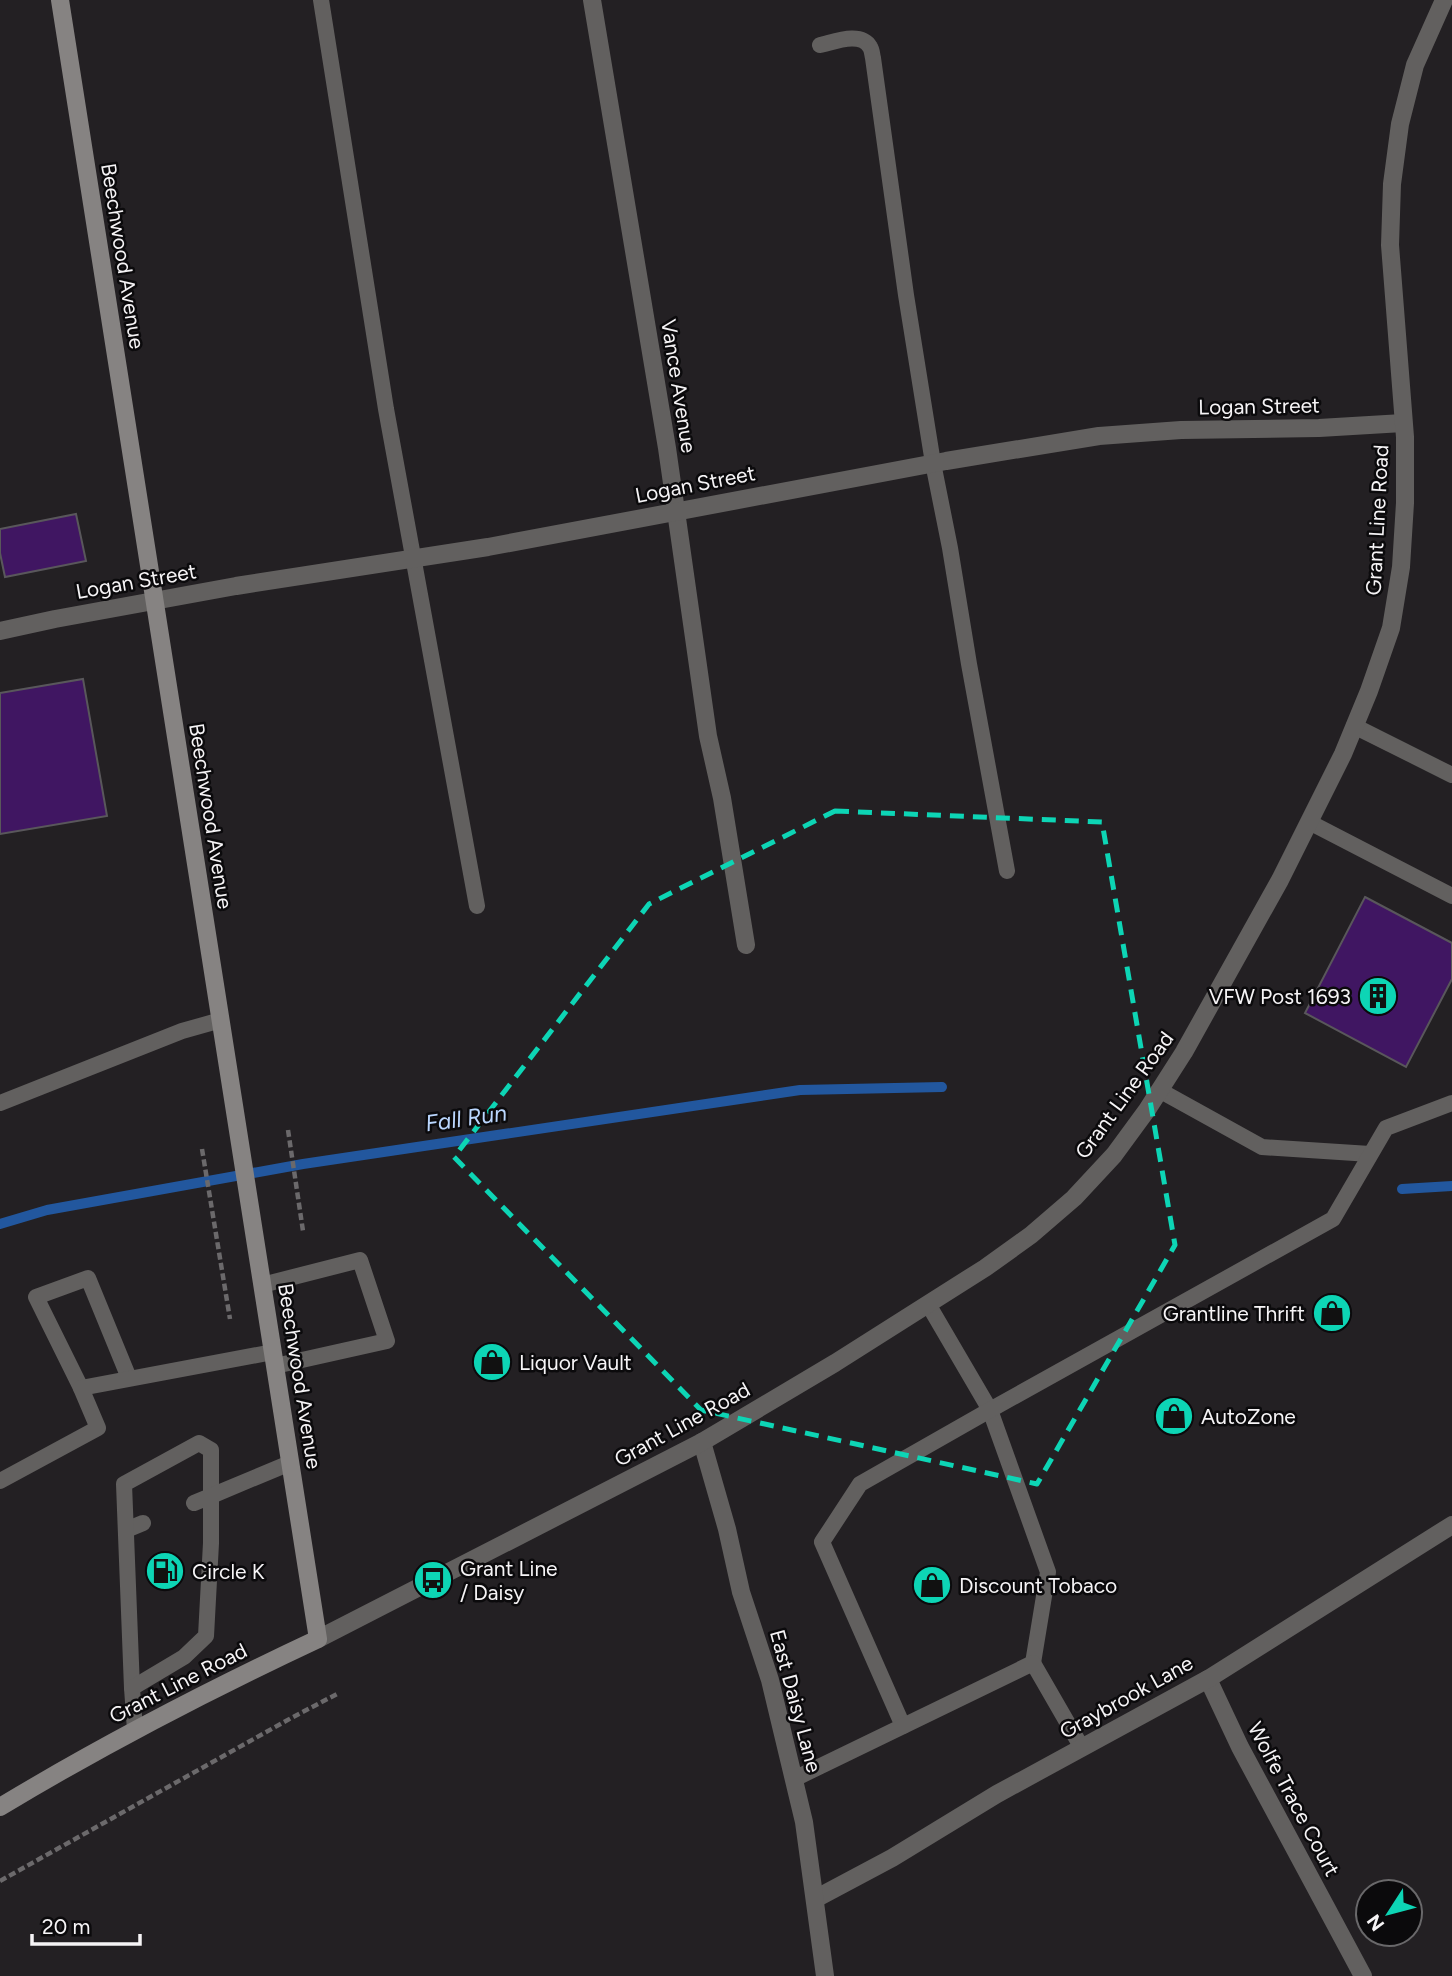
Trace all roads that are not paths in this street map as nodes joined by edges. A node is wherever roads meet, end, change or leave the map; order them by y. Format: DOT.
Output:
graph roads {
  1 [pos="60,0"];
  2 [pos="321,0"];
  3 [pos="592,0"];
  4 [pos="1444,0"];
  5 [pos="820,45"];
  6 [pos="1403,424"];
  7 [pos="933,463"];
  8 [pos="675,510"];
  9 [pos="414,559"];
  10 [pos="155,601"];
  11 [pos="0,631"];
  12 [pos="1354,726"];
  13 [pos="1452,775"];
  14 [pos="1309,822"];
  15 [pos="1007,871"];
  16 [pos="1452,896"];
  17 [pos="477,906"];
  18 [pos="746,946"];
  19 [pos="220,1020"];
  20 [pos="1159,1090"];
  21 [pos="0,1103"];
  22 [pos="1452,1103"];
  23 [pos="1370,1154"];
  24 [pos="262,1285"];
  25 [pos="928,1304"];
  26 [pos="274,1359"];
  27 [pos="129,1378"];
  28 [pos="81,1388"];
  29 [pos="990,1410"];
  30 [pos="702,1442"];
  31 [pos="290,1463"];
  32 [pos="0,1481"];
  33 [pos="211,1496"];
  34 [pos="194,1503"];
  35 [pos="143,1523"];
  36 [pos="1452,1525"];
  37 [pos="126,1530"];
  38 [pos="211,1543"];
  39 [pos="196,1549"];
  40 [pos="318,1639"];
  41 [pos="1032,1663"];
  42 [pos="1208,1679"];
  43 [pos="132,1689"];
  44 [pos="903,1726"];
  45 [pos="135,1730"];
  46 [pos="1082,1748"];
  47 [pos="794,1779"];
  48 [pos="0,1807"];
  49 [pos="815,1899"];
  50 [pos="825,1976"];
  51 [pos="1363,1976"];
  1 -- 10 [label="main road, Beechwood Avenue"];
  2 -- 9 [label="lane"];
  3 -- 8 [label="street, Vance Avenue"];
  4 -- 6 [label="street, Grant Line Road"];
  5 -- 7 [label="lane"];
  6 -- 7 [label="street, Logan Street"];
  6 -- 12 [label="street, Grant Line Road"];
  7 -- 8 [label="street, Logan Street"];
  7 -- 15 [label="lane"];
  8 -- 9 [label="street, Logan Street"];
  8 -- 18 [label="street, Vance Avenue"];
  9 -- 10 [label="street, Logan Street"];
  9 -- 17 [label="lane"];
  10 -- 11 [label="street, Logan Street"];
  10 -- 19 [label="main road, Beechwood Avenue"];
  12 -- 13 [label="lane"];
  12 -- 14 [label="street, Grant Line Road"];
  14 -- 16 [label="lane"];
  14 -- 20 [label="street, Grant Line Road"];
  19 -- 21 [label="lane"];
  19 -- 24 [label="main road, Beechwood Avenue"];
  20 -- 23 [label="lane"];
  20 -- 25 [label="street, Grant Line Road"];
  22 -- 23 [label="lane"];
  23 -- 29 [label="lane"];
  24 -- 26 [label="main road, Beechwood Avenue"];
  24 -- 26 [label="lane"];
  25 -- 29 [label="lane"];
  25 -- 30 [label="street, Grant Line Road"];
  26 -- 27 [label="lane"];
  26 -- 31 [label="main road, Beechwood Avenue"];
  27 -- 28 [label="lane"];
  27 -- 28 [label="lane"];
  28 -- 32 [label="lane"];
  29 -- 41 [label="lane"];
  29 -- 44 [label="lane"];
  30 -- 40 [label="street, Grant Line Road"];
  30 -- 47 [label="street, East Daisy Lane"];
  31 -- 33 [label="lane"];
  31 -- 40 [label="main road, Beechwood Avenue"];
  33 -- 34 [label="lane"];
  33 -- 37 [label="lane"];
  33 -- 38 [label="lane"];
  35 -- 37 [label="lane"];
  36 -- 42 [label="street, Graybrook Lane"];
  37 -- 43 [label="lane"];
  38 -- 39 [label="lane"];
  38 -- 43 [label="lane"];
  40 -- 45 [label="main road, Grant Line Road"];
  41 -- 44 [label="lane"];
  41 -- 46 [label="lane"];
  42 -- 46 [label="street, Graybrook Lane"];
  42 -- 51 [label="street, Wolfe Trace Court"];
  43 -- 45 [label="lane"];
  44 -- 47 [label="lane"];
  45 -- 48 [label="main road, Grant Line Road"];
  46 -- 49 [label="street, Graybrook Lane"];
  47 -- 49 [label="street, East Daisy Lane"];
  49 -- 50 [label="street, East Daisy Lane"];
}
